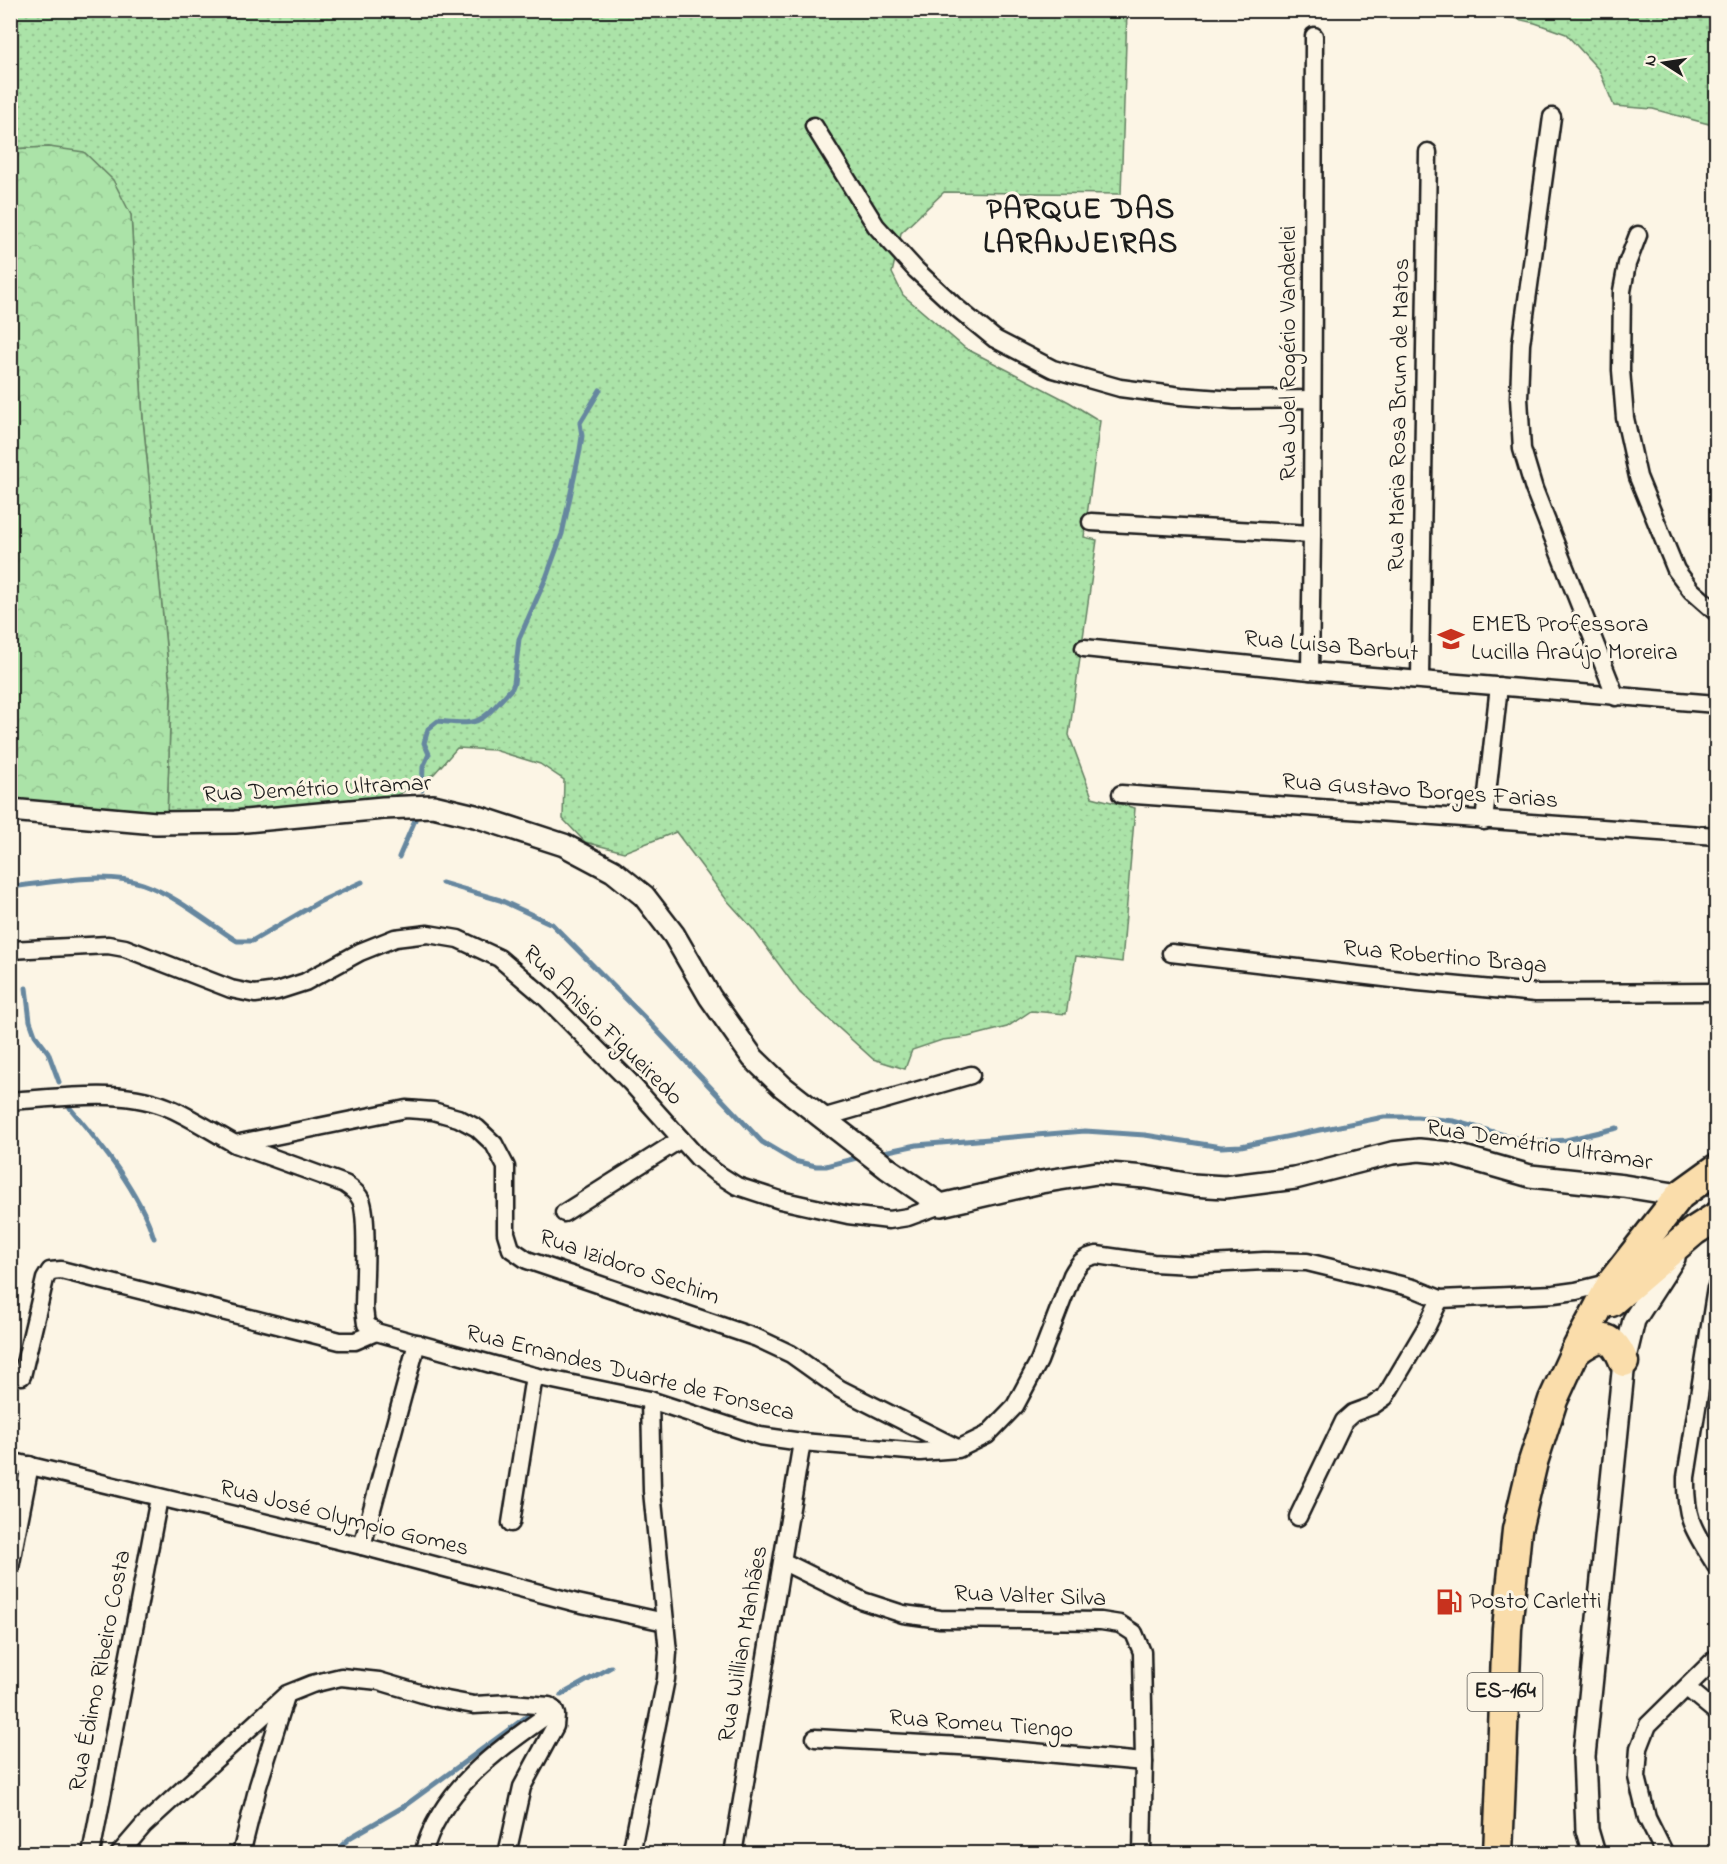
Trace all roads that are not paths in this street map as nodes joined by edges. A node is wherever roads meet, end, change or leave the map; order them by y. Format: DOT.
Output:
graph roads {
  1 [pos="1314,36"];
  2 [pos="1552,117"];
  3 [pos="814,126"];
  4 [pos="1428,152"];
  5 [pos="1638,235"];
  6 [pos="1312,399"];
  7 [pos="1090,522"];
  8 [pos="1312,534"];
  9 [pos="1716,612"];
  10 [pos="1084,648"];
  11 [pos="1310,670"];
  12 [pos="1420,678"];
  13 [pos="1499,686"];
  14 [pos="1616,697"];
  15 [pos="1716,704"];
  16 [pos="1121,794"];
  17 [pos="10,810"];
  18 [pos="1484,821"];
  19 [pos="1716,836"];
  20 [pos="10,950"];
  21 [pos="1171,953"];
  22 [pos="1716,992"];
  23 [pos="971,1075"];
  24 [pos="10,1101"];
  25 [pos="822,1118"];
  26 [pos="681,1139"];
  27 [pos="234,1144"];
  28 [pos="1716,1170"];
  29 [pos="1680,1195"];
  30 [pos="940,1205"];
  31 [pos="564,1213"];
  32 [pos="1705,1224"];
  33 [pos="1643,1274"];
  34 [pos="1612,1282"];
  35 [pos="1716,1288"];
  36 [pos="1440,1299"];
  37 [pos="1592,1318"];
  38 [pos="1634,1320"];
  39 [pos="376,1332"];
  40 [pos="417,1343"];
  41 [pos="1575,1352"];
  42 [pos="1624,1362"];
  43 [pos="22,1376"];
  44 [pos="534,1376"];
  45 [pos="1708,1386"];
  46 [pos="650,1400"];
  47 [pos="802,1442"];
  48 [pos="958,1449"];
  49 [pos="10,1461"];
  50 [pos="30,1466"];
  51 [pos="159,1498"];
  52 [pos="1298,1517"];
  53 [pos="511,1523"];
  54 [pos="362,1546"];
  55 [pos="784,1562"];
  56 [pos="1716,1566"];
  57 [pos="10,1568"];
  58 [pos="665,1622"];
  59 [pos="1716,1658"];
  60 [pos="1687,1688"];
  61 [pos="287,1694"];
  62 [pos="554,1710"];
  63 [pos="1716,1712"];
  64 [pos="815,1738"];
  65 [pos="1144,1762"];
  66 [pos="91,1854"];
  67 [pos="119,1854"];
  68 [pos="241,1854"];
  69 [pos="423,1854"];
  70 [pos="507,1854"];
  71 [pos="631,1854"];
  72 [pos="733,1854"];
  73 [pos="1142,1854"];
  74 [pos="1498,1854"];
  75 [pos="1594,1854"];
  76 [pos="1665,1854"];
  1 -- 6 [label="street, Rua Joel Rogério Vanderlei"];
  2 -- 14 [label="street"];
  3 -- 6 [label="street"];
  4 -- 12 [label="street, Rua Maria Rosa Brum de Matos"];
  5 -- 9 [label="street"];
  6 -- 8 [label="street, Rua Joel Rogério Vanderlei"];
  7 -- 8 [label="street"];
  8 -- 11 [label="street, Rua Joel Rogério Vanderlei"];
  10 -- 11 [label="street, Rua Luisa Barbut"];
  11 -- 12 [label="street, Rua Luisa Barbut"];
  12 -- 13 [label="street, Rua Luisa Barbut"];
  13 -- 14 [label="street, Rua Luisa Barbut"];
  13 -- 18 [label="street"];
  14 -- 15 [label="street, Rua Luisa Barbut"];
  16 -- 18 [label="street, Rua Gustavo Borges Farias"];
  17 -- 25 [label="street, Rua Demétrio Ultramar"];
  18 -- 19 [label="street, Rua Gustavo Borges Farias"];
  20 -- 26 [label="street, Rua Anisio Figueiredo"];
  21 -- 22 [label="street, Rua Robertino Braga"];
  23 -- 25 [label="street"];
  24 -- 27 [label="street"];
  25 -- 30 [label="street, Rua Demétrio Ultramar"];
  26 -- 30 [label="street, Rua Anisio Figueiredo"];
  26 -- 31 [label="street"];
  27 -- 39 [label="street"];
  27 -- 48 [label="street, Rua Izidoro Sechim"];
  28 -- 29 [label="highway, ES-164"];
  28 -- 33 [label="highway"];
  29 -- 30 [label="street, Rua Demétrio Ultramar"];
  29 -- 34 [label="highway, ES-164"];
  32 -- 33 [label="highway, ES-164"];
  32 -- 38 [label="street"];
  33 -- 37 [label="highway, ES-164"];
  33 -- 38 [label="street"];
  34 -- 36 [label="street, Rua Ernandes Duarte de Fonseca"];
  34 -- 37 [label="highway, ES-164"];
  35 -- 45 [label="street"];
  36 -- 48 [label="street, Rua Ernandes Duarte de Fonseca"];
  36 -- 52 [label="street"];
  37 -- 41 [label="highway, ES-164"];
  38 -- 42 [label="street"];
  39 -- 40 [label="street, Rua Ernandes Duarte de Fonseca"];
  39 -- 43 [label="street"];
  40 -- 44 [label="street, Rua Ernandes Duarte de Fonseca"];
  40 -- 54 [label="street"];
  41 -- 42 [label="highway"];
  41 -- 74 [label="highway, ES-164"];
  42 -- 75 [label="street"];
  44 -- 46 [label="street, Rua Ernandes Duarte de Fonseca"];
  44 -- 53 [label="street"];
  45 -- 56 [label="street"];
  46 -- 47 [label="street, Rua Ernandes Duarte de Fonseca"];
  46 -- 58 [label="street"];
  47 -- 48 [label="street, Rua Ernandes Duarte de Fonseca"];
  47 -- 55 [label="street, Rua Willian Manhães"];
  49 -- 50 [label="street, Rua José Olympio Gomes"];
  50 -- 51 [label="street, Rua José Olympio Gomes"];
  50 -- 57 [label="street"];
  51 -- 54 [label="street, Rua José Olympio Gomes"];
  51 -- 66 [label="street, Rua Édimo Ribeiro Costa"];
  54 -- 58 [label="street, Rua José Olympio Gomes"];
  55 -- 65 [label="street, Rua Valter Silva"];
  55 -- 72 [label="street, Rua Willian Manhães"];
  58 -- 71 [label="street"];
  59 -- 60 [label="street"];
  60 -- 63 [label="street"];
  60 -- 76 [label="street"];
  61 -- 62 [label="street"];
  61 -- 67 [label="street"];
  61 -- 68 [label="street"];
  62 -- 69 [label="street"];
  62 -- 70 [label="street"];
  64 -- 65 [label="street, Rua Romeu Tiengo"];
  65 -- 73 [label="street, Rua Valter Silva"];
}
